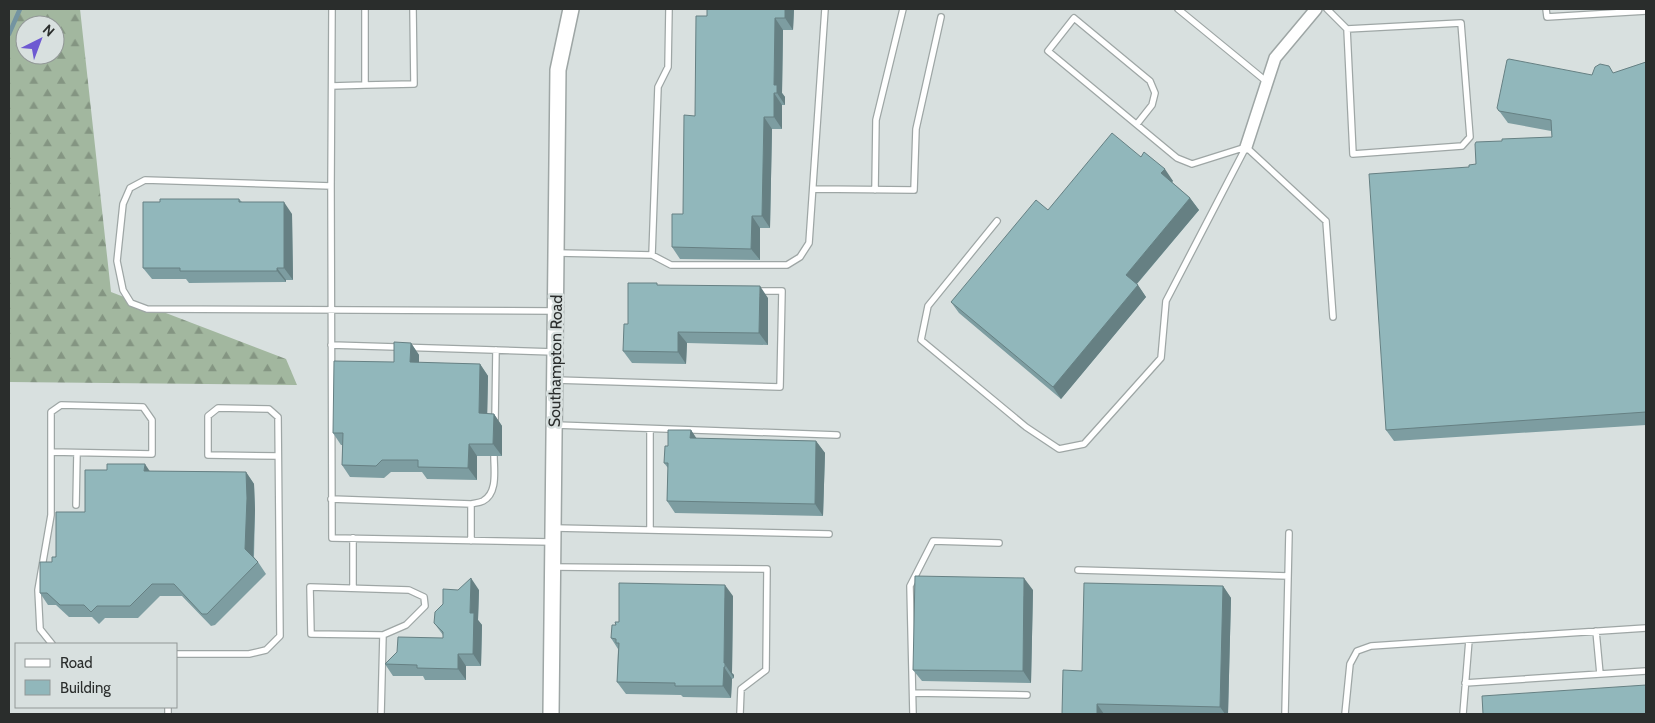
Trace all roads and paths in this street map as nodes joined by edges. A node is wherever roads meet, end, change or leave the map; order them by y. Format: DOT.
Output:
graph roads {
  1 [pos="332,9"];
  2 [pos="365,9"];
  3 [pos="413,9"];
  4 [pos="571,9"];
  5 [pos="669,9"];
  6 [pos="825,9"];
  7 [pos="903,9"];
  8 [pos="1178,9"];
  9 [pos="1316,9"];
  10 [pos="1327,9"];
  11 [pos="1546,9"];
  12 [pos="1625,11"];
  13 [pos="1646,11"];
  14 [pos="941,17"];
  15 [pos="1347,29"];
  16 [pos="1267,82"];
  17 [pos="332,86"];
  18 [pos="365,86"];
  19 [pos="1137,124"];
  20 [pos="1246,147"];
  21 [pos="331,186"];
  22 [pos="812,189"];
  23 [pos="875,190"];
  24 [pos="997,222"];
  25 [pos="556,253"];
  26 [pos="652,255"];
  27 [pos="752,291"];
  28 [pos="331,310"];
  29 [pos="555,310"];
  30 [pos="1332,317"];
  31 [pos="331,345"];
  32 [pos="496,350"];
  33 [pos="555,352"];
  34 [pos="554,380"];
  35 [pos="554,425"];
  36 [pos="495,426"];
  37 [pos="650,429"];
  38 [pos="836,435"];
  39 [pos="51,452"];
  40 [pos="77,453"];
  41 [pos="278,456"];
  42 [pos="494,456"];
  43 [pos="332,499"];
  44 [pos="471,504"];
  45 [pos="76,505"];
  46 [pos="650,530"];
  47 [pos="1289,533"];
  48 [pos="829,534"];
  49 [pos="553,535"];
  50 [pos="353,538"];
  51 [pos="471,541"];
  52 [pos="999,543"];
  53 [pos="552,567"];
  54 [pos="1078,570"];
  55 [pos="1288,576"];
  56 [pos="353,588"];
  57 [pos="1646,628"];
  58 [pos="1596,631"];
  59 [pos="383,635"];
  60 [pos="1468,640"];
  61 [pos="51,643"];
  62 [pos="178,654"];
  63 [pos="1646,671"];
  64 [pos="1600,674"];
  65 [pos="1465,684"];
  66 [pos="912,693"];
  67 [pos="1027,695"];
  68 [pos="381,714"];
  69 [pos="551,714"];
  70 [pos="740,714"];
  71 [pos="913,714"];
  72 [pos="1284,714"];
  73 [pos="1345,714"];
  74 [pos="1463,714"];
  1 -- 17 [label="lane"];
  2 -- 18 [label="lane"];
  3 -- 18 [label="lane"];
  4 -- 25 [label="street, Southampton Road"];
  5 -- 26 [label="lane"];
  6 -- 22 [label="lane"];
  7 -- 23 [label="lane"];
  8 -- 16 [label="lane"];
  9 -- 16 [label="street"];
  10 -- 15 [label="lane"];
  11 -- 12 [label="lane"];
  12 -- 13 [label="lane"];
  14 -- 23 [label="lane"];
  15 -- 15 [label="lane"];
  16 -- 20 [label="street"];
  17 -- 18 [label="lane"];
  17 -- 21 [label="lane"];
  19 -- 19 [label="lane"];
  19 -- 20 [label="lane"];
  20 -- 24 [label="lane"];
  20 -- 30 [label="lane"];
  21 -- 28 [label="lane"];
  21 -- 28 [label="lane"];
  22 -- 23 [label="lane"];
  22 -- 26 [label="lane"];
  25 -- 26 [label="lane"];
  25 -- 29 [label="street, Southampton Road"];
  27 -- 34 [label="lane"];
  28 -- 29 [label="lane"];
  28 -- 31 [label="lane"];
  29 -- 33 [label="street, Southampton Road"];
  31 -- 32 [label="lane"];
  31 -- 43 [label="lane"];
  32 -- 33 [label="lane"];
  32 -- 36 [label="lane"];
  33 -- 34 [label="street, Southampton Road"];
  34 -- 35 [label="street, Southampton Road"];
  35 -- 37 [label="lane"];
  35 -- 49 [label="street, Southampton Road"];
  37 -- 38 [label="lane"];
  37 -- 46 [label="lane"];
  39 -- 40 [label="lane"];
  39 -- 40 [label="lane"];
  39 -- 61 [label="lane"];
  40 -- 45 [label="lane"];
  41 -- 41 [label="lane"];
  41 -- 62 [label="lane"];
  42 -- 44 [label="lane"];
  43 -- 44 [label="lane"];
  43 -- 50 [label="lane"];
  44 -- 51 [label="lane"];
  46 -- 48 [label="lane"];
  46 -- 49 [label="lane"];
  47 -- 55 [label="lane"];
  49 -- 51 [label="lane"];
  49 -- 53 [label="street, Southampton Road"];
  50 -- 51 [label="lane"];
  50 -- 56 [label="lane"];
  52 -- 66 [label="lane"];
  53 -- 69 [label="street, Southampton Road"];
  53 -- 70 [label="lane"];
  54 -- 55 [label="lane"];
  55 -- 72 [label="lane"];
  56 -- 59 [label="lane"];
  56 -- 59 [label="lane"];
  57 -- 58 [label="lane"];
  58 -- 60 [label="lane"];
  58 -- 64 [label="lane"];
  59 -- 68 [label="lane"];
  60 -- 65 [label="lane"];
  60 -- 73 [label="lane"];
  63 -- 64 [label="lane"];
  64 -- 65 [label="lane"];
  65 -- 74 [label="lane"];
  66 -- 67 [label="lane"];
  66 -- 71 [label="lane"];
}
